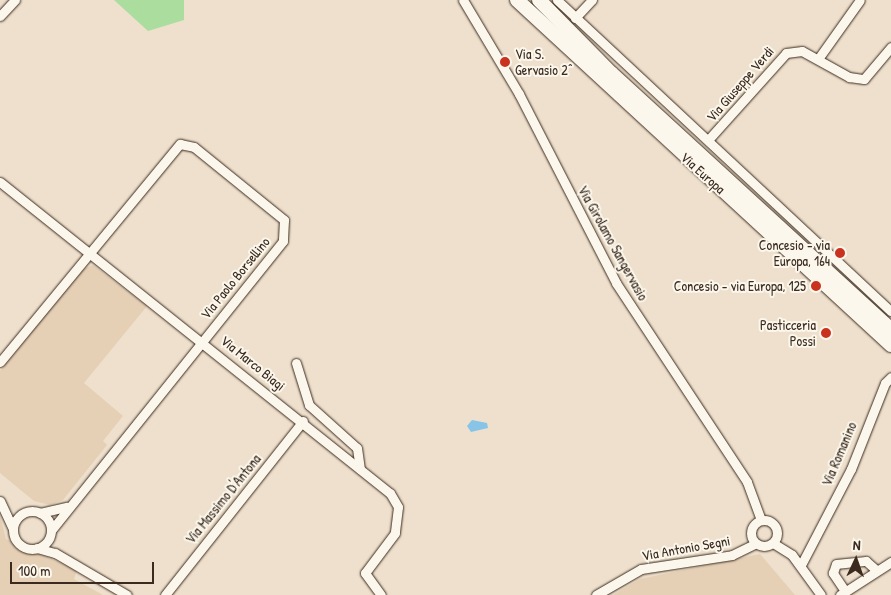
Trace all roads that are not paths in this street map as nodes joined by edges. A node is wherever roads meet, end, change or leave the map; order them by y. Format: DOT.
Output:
graph roads {
  1 [pos="15,0"];
  2 [pos="463,0"];
  3 [pos="517,0"];
  4 [pos="538,0"];
  5 [pos="557,0"];
  6 [pos="592,0"];
  7 [pos="860,0"];
  8 [pos="0,15"];
  9 [pos="575,18"];
  10 [pos="891,47"];
  11 [pos="818,59"];
  12 [pos="622,61"];
  13 [pos="611,73"];
  14 [pos="708,140"];
  15 [pos="733,163"];
  16 [pos="722,175"];
  17 [pos="0,182"];
  18 [pos="90,250"];
  19 [pos="891,311"];
  20 [pos="891,330"];
  21 [pos="202,340"];
  22 [pos="891,345"];
  23 [pos="0,362"];
  24 [pos="296,363"];
  25 [pos="891,377"];
  26 [pos="303,421"];
  27 [pos="360,469"];
  28 [pos="3,504"];
  29 [pos="67,508"];
  30 [pos="25,512"];
  31 [pos="40,513"];
  32 [pos="761,520"];
  33 [pos="13,529"];
  34 [pos="50,534"];
  35 [pos="811,542"];
  36 [pos="773,543"];
  37 [pos="755,544"];
  38 [pos="36,548"];
  39 [pos="55,553"];
  40 [pos="792,556"];
  41 [pos="891,562"];
  42 [pos="801,565"];
  43 [pos="876,570"];
  44 [pos="842,593"];
  45 [pos="168,594"];
  46 [pos="127,595"];
  47 [pos="380,595"];
  48 [pos="596,595"];
  49 [pos="821,595"];
  1 -- 8 [label="street"];
  2 -- 32 [label="street, Via Girolamo Sangervasio"];
  3 -- 22 [label="main road, Via Europa"];
  4 -- 13 [label="main road, Via Europa"];
  5 -- 9 [label="street, Via Europa"];
  6 -- 9 [label="street"];
  7 -- 11 [label="street"];
  9 -- 12 [label="street, Via Europa"];
  10 -- 11 [label="street, Via Giuseppe Verdi"];
  11 -- 14 [label="street, Via Giuseppe Verdi"];
  12 -- 13 [label="street"];
  12 -- 14 [label="street, Via Europa"];
  13 -- 16 [label="main road, Via Europa"];
  14 -- 15 [label="street, Via Europa"];
  15 -- 16 [label="street, Via Europa"];
  15 -- 19 [label="street, Via Europa"];
  16 -- 20 [label="main road, Via Europa"];
  17 -- 18 [label="street, Via Marco Biagi"];
  18 -- 21 [label="street, Via Marco Biagi"];
  18 -- 21 [label="street, Via Paolo Borsellino"];
  18 -- 23 [label="street, Via Paolo Borsellino"];
  21 -- 26 [label="street, Via Marco Biagi"];
  21 -- 29 [label="street, Via Paolo Borsellino"];
  24 -- 27 [label="street"];
  25 -- 35 [label="street, Via Romanino"];
  26 -- 27 [label="street, Via Marco Biagi"];
  26 -- 45 [label="street, Via Massimo D'Antona"];
  27 -- 47 [label="street, Via Marco Biagi"];
  28 -- 30 [label="street"];
  28 -- 33 [label="street"];
  29 -- 31 [label="street"];
  29 -- 34 [label="street, Via Paolo Borsellino"];
  30 -- 31 [label="street"];
  30 -- 33 [label="street"];
  31 -- 34 [label="street"];
  32 -- 36 [label="street, Via Girolamo Sangervasio"];
  32 -- 37 [label="street"];
  33 -- 38 [label="street"];
  34 -- 38 [label="street"];
  34 -- 39 [label="street"];
  35 -- 40 [label="street, Via Romanino"];
  35 -- 42 [label="street, Via Romanino"];
  36 -- 37 [label="street"];
  36 -- 40 [label="street"];
  37 -- 48 [label="street, Via Antonio Segni"];
  38 -- 39 [label="street"];
  39 -- 46 [label="street"];
  40 -- 42 [label="street"];
  41 -- 43 [label="street"];
  42 -- 49 [label="street"];
  43 -- 44 [label="street"];
  43 -- 44 [label="street"];
}
